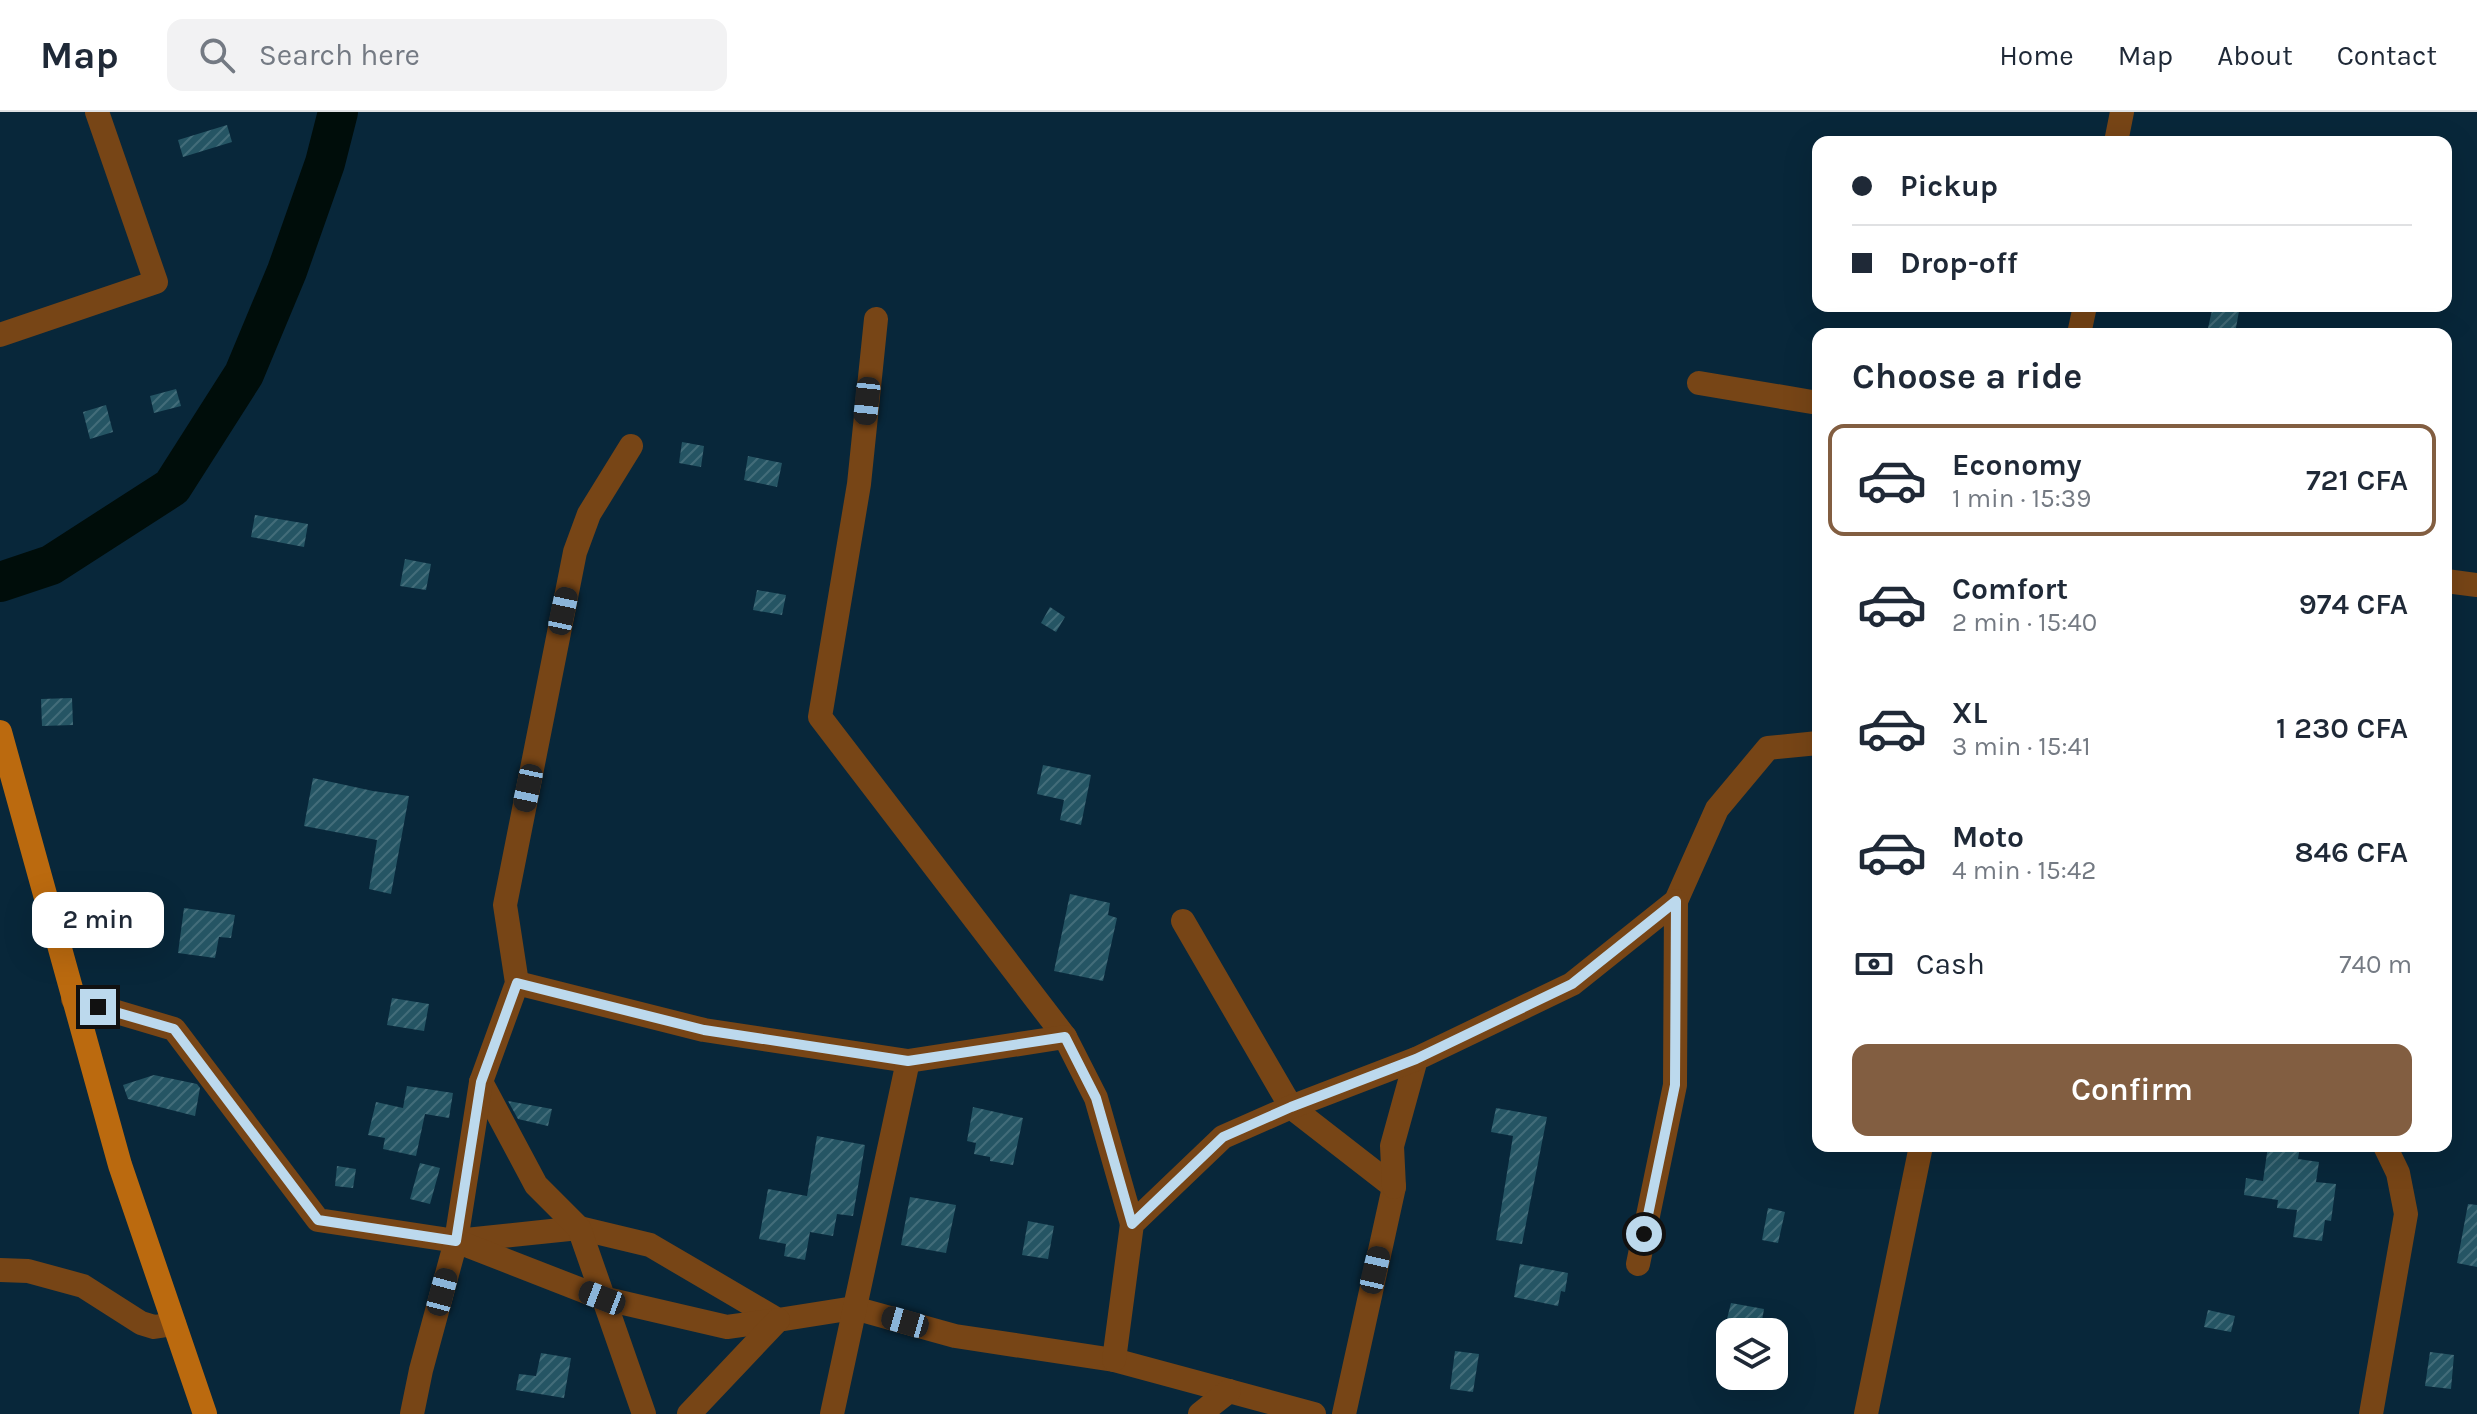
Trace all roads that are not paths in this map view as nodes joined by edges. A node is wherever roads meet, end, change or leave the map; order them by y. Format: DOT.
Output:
graph roads {
  1 [pos="97,112"];
  2 [pos="2122,112"];
  3 [pos="2117,136"];
  4 [pos="876,319"];
  5 [pos="0,335"];
  6 [pos="1699,383"];
  7 [pos="1812,402"];
  8 [pos="631,446"];
  9 [pos="2452,582"];
  10 [pos="2477,585"];
  11 [pos="0,732"];
  12 [pos="1812,744"];
  13 [pos="1676,901"];
  14 [pos="1183,921"];
  15 [pos="517,983"];
  16 [pos="73,999"];
  17 [pos="1065,1037"];
  18 [pos="1416,1059"];
  19 [pos="908,1061"];
  20 [pos="481,1082"];
  21 [pos="1291,1107"];
  22 [pos="1920,1152"];
  23 [pos="2388,1152"];
  24 [pos="1394,1187"];
  25 [pos="1132,1224"];
  26 [pos="579,1228"];
  27 [pos="456,1241"];
  28 [pos="1638,1264"];
  29 [pos="0,1270"];
  30 [pos="602,1298"];
  31 [pos="854,1308"];
  32 [pos="778,1320"];
  33 [pos="174,1324"];
  34 [pos="1114,1360"];
  35 [pos="1229,1391"];
  36 [pos="205,1414"];
  37 [pos="412,1414"];
  38 [pos="644,1414"];
  39 [pos="689,1414"];
  40 [pos="832,1414"];
  41 [pos="1200,1414"];
  42 [pos="1314,1414"];
  43 [pos="1344,1414"];
  44 [pos="1866,1414"];
  45 [pos="2371,1414"];
  1 -- 5 [label="street"];
  2 -- 3 [label="street"];
  4 -- 17 [label="street"];
  6 -- 7 [label="street"];
  8 -- 15 [label="street"];
  9 -- 10 [label="street"];
  11 -- 16 [label="main road"];
  12 -- 13 [label="street"];
  13 -- 18 [label="street"];
  13 -- 28 [label="street"];
  14 -- 21 [label="street"];
  15 -- 19 [label="street"];
  15 -- 20 [label="street"];
  16 -- 27 [label="street"];
  16 -- 33 [label="main road"];
  17 -- 19 [label="street"];
  17 -- 25 [label="street"];
  18 -- 21 [label="street"];
  18 -- 24 [label="street"];
  19 -- 31 [label="street"];
  20 -- 26 [label="street"];
  20 -- 27 [label="street"];
  21 -- 24 [label="street"];
  21 -- 25 [label="street"];
  22 -- 44 [label="street"];
  23 -- 45 [label="street"];
  24 -- 43 [label="street"];
  25 -- 34 [label="street"];
  26 -- 27 [label="street"];
  26 -- 30 [label="street"];
  26 -- 32 [label="street"];
  27 -- 30 [label="street"];
  27 -- 37 [label="street"];
  29 -- 33 [label="street"];
  30 -- 32 [label="street"];
  30 -- 38 [label="street"];
  31 -- 32 [label="street"];
  31 -- 34 [label="street"];
  31 -- 40 [label="street"];
  32 -- 39 [label="street"];
  33 -- 36 [label="main road"];
  34 -- 35 [label="street"];
  35 -- 41 [label="street"];
  35 -- 42 [label="street"];
}
